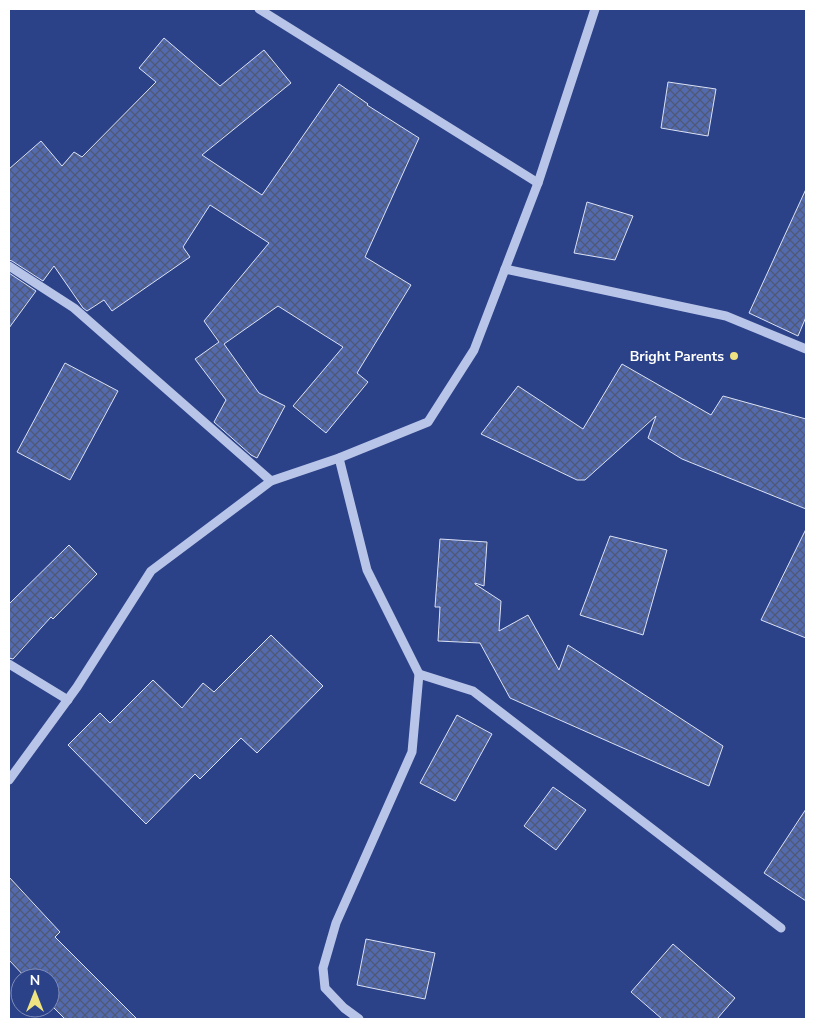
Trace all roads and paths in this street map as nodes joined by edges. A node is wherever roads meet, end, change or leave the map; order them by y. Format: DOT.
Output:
graph roads {
  1 [pos="259,9"];
  2 [pos="596,9"];
  3 [pos="538,184"];
  4 [pos="9,266"];
  5 [pos="505,269"];
  6 [pos="806,349"];
  7 [pos="339,458"];
  8 [pos="272,481"];
  9 [pos="9,664"];
  10 [pos="419,674"];
  11 [pos="68,700"];
  12 [pos="9,780"];
  13 [pos="781,928"];
  14 [pos="359,1019"];
  1 -- 3 [label="street"];
  2 -- 3 [label="street"];
  3 -- 5 [label="street"];
  4 -- 8 [label="street"];
  5 -- 6 [label="street"];
  5 -- 7 [label="street"];
  7 -- 8 [label="street"];
  7 -- 10 [label="street"];
  8 -- 11 [label="street"];
  9 -- 11 [label="street"];
  10 -- 13 [label="street"];
  10 -- 14 [label="street"];
  11 -- 12 [label="street"];
}
